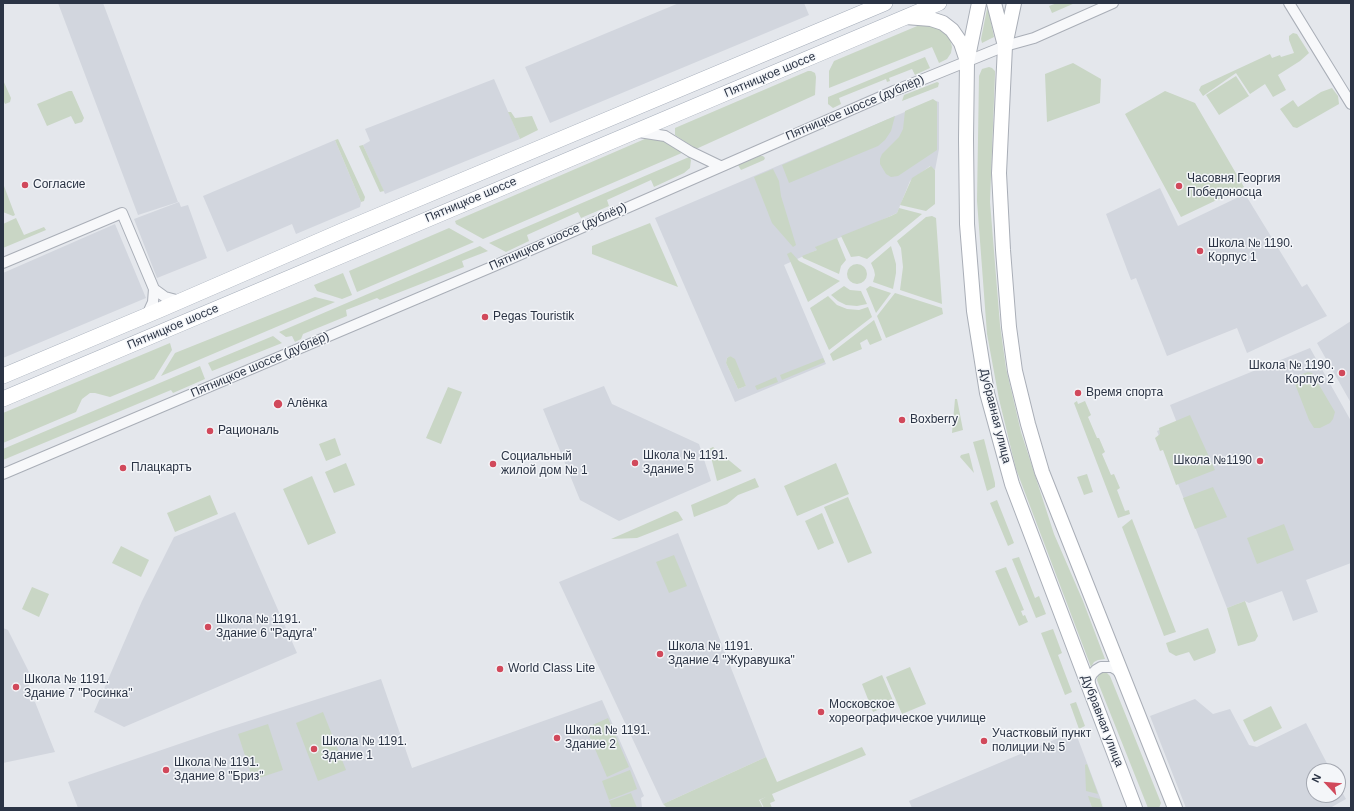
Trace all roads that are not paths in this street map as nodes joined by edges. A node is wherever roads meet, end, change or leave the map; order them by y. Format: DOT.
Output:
graph roads {
  1 [pos="885,3"];
  2 [pos="939,3"];
  3 [pos="980,3"];
  4 [pos="994,3"];
  5 [pos="1014,3"];
  6 [pos="1113,3"];
  7 [pos="1289,3"];
  8 [pos="906,17"];
  9 [pos="1005,46"];
  10 [pos="967,62"];
  11 [pos="1351,104"];
  12 [pos="635,131"];
  13 [pos="720,166"];
  14 [pos="3,263"];
  15 [pos="154,289"];
  16 [pos="180,301"];
  17 [pos="147,315"];
  18 [pos="3,376"];
  19 [pos="3,399"];
  20 [pos="3,474"];
  21 [pos="1122,677"];
  22 [pos="1089,689"];
  23 [pos="1169,793"];
  24 [pos="1135,807"];
  25 [pos="1166,808"];
  26 [pos="1174,808"];
  1 -- 16 [label="main road, Пятницкое шоссе"];
  2 -- 8 [label="main road, Пятницкое шоссе"];
  3 -- 10 [label="main road, Дубравная улица"];
  4 -- 9 [label="main road"];
  5 -- 9 [label="main road"];
  6 -- 9 [label="street, Пятницкое шоссе (дублёр)"];
  7 -- 11 [label="street"];
  8 -- 10 [label="main road"];
  8 -- 12 [label="main road, Пятницкое шоссе"];
  9 -- 10 [label="street, Пятницкое шоссе (дублёр)"];
  9 -- 21 [label="main road"];
  10 -- 13 [label="street, Пятницкое шоссе (дублёр)"];
  10 -- 22 [label="main road, Дубравная улица"];
  12 -- 13 [label="street"];
  12 -- 19 [label="main road, Пятницкое шоссе"];
  13 -- 20 [label="street, Пятницкое шоссе (дублёр)"];
  14 -- 15 [label="street"];
  15 -- 16 [label="street"];
  15 -- 17 [label="street"];
  16 -- 17 [label="main road, Пятницкое шоссе"];
  17 -- 18 [label="main road, Пятницкое шоссе"];
  21 -- 22 [label="street"];
  21 -- 23 [label="main road"];
  22 -- 24 [label="main road, Дубравная улица"];
  23 -- 25 [label="street"];
  23 -- 26 [label="main road"];
}
